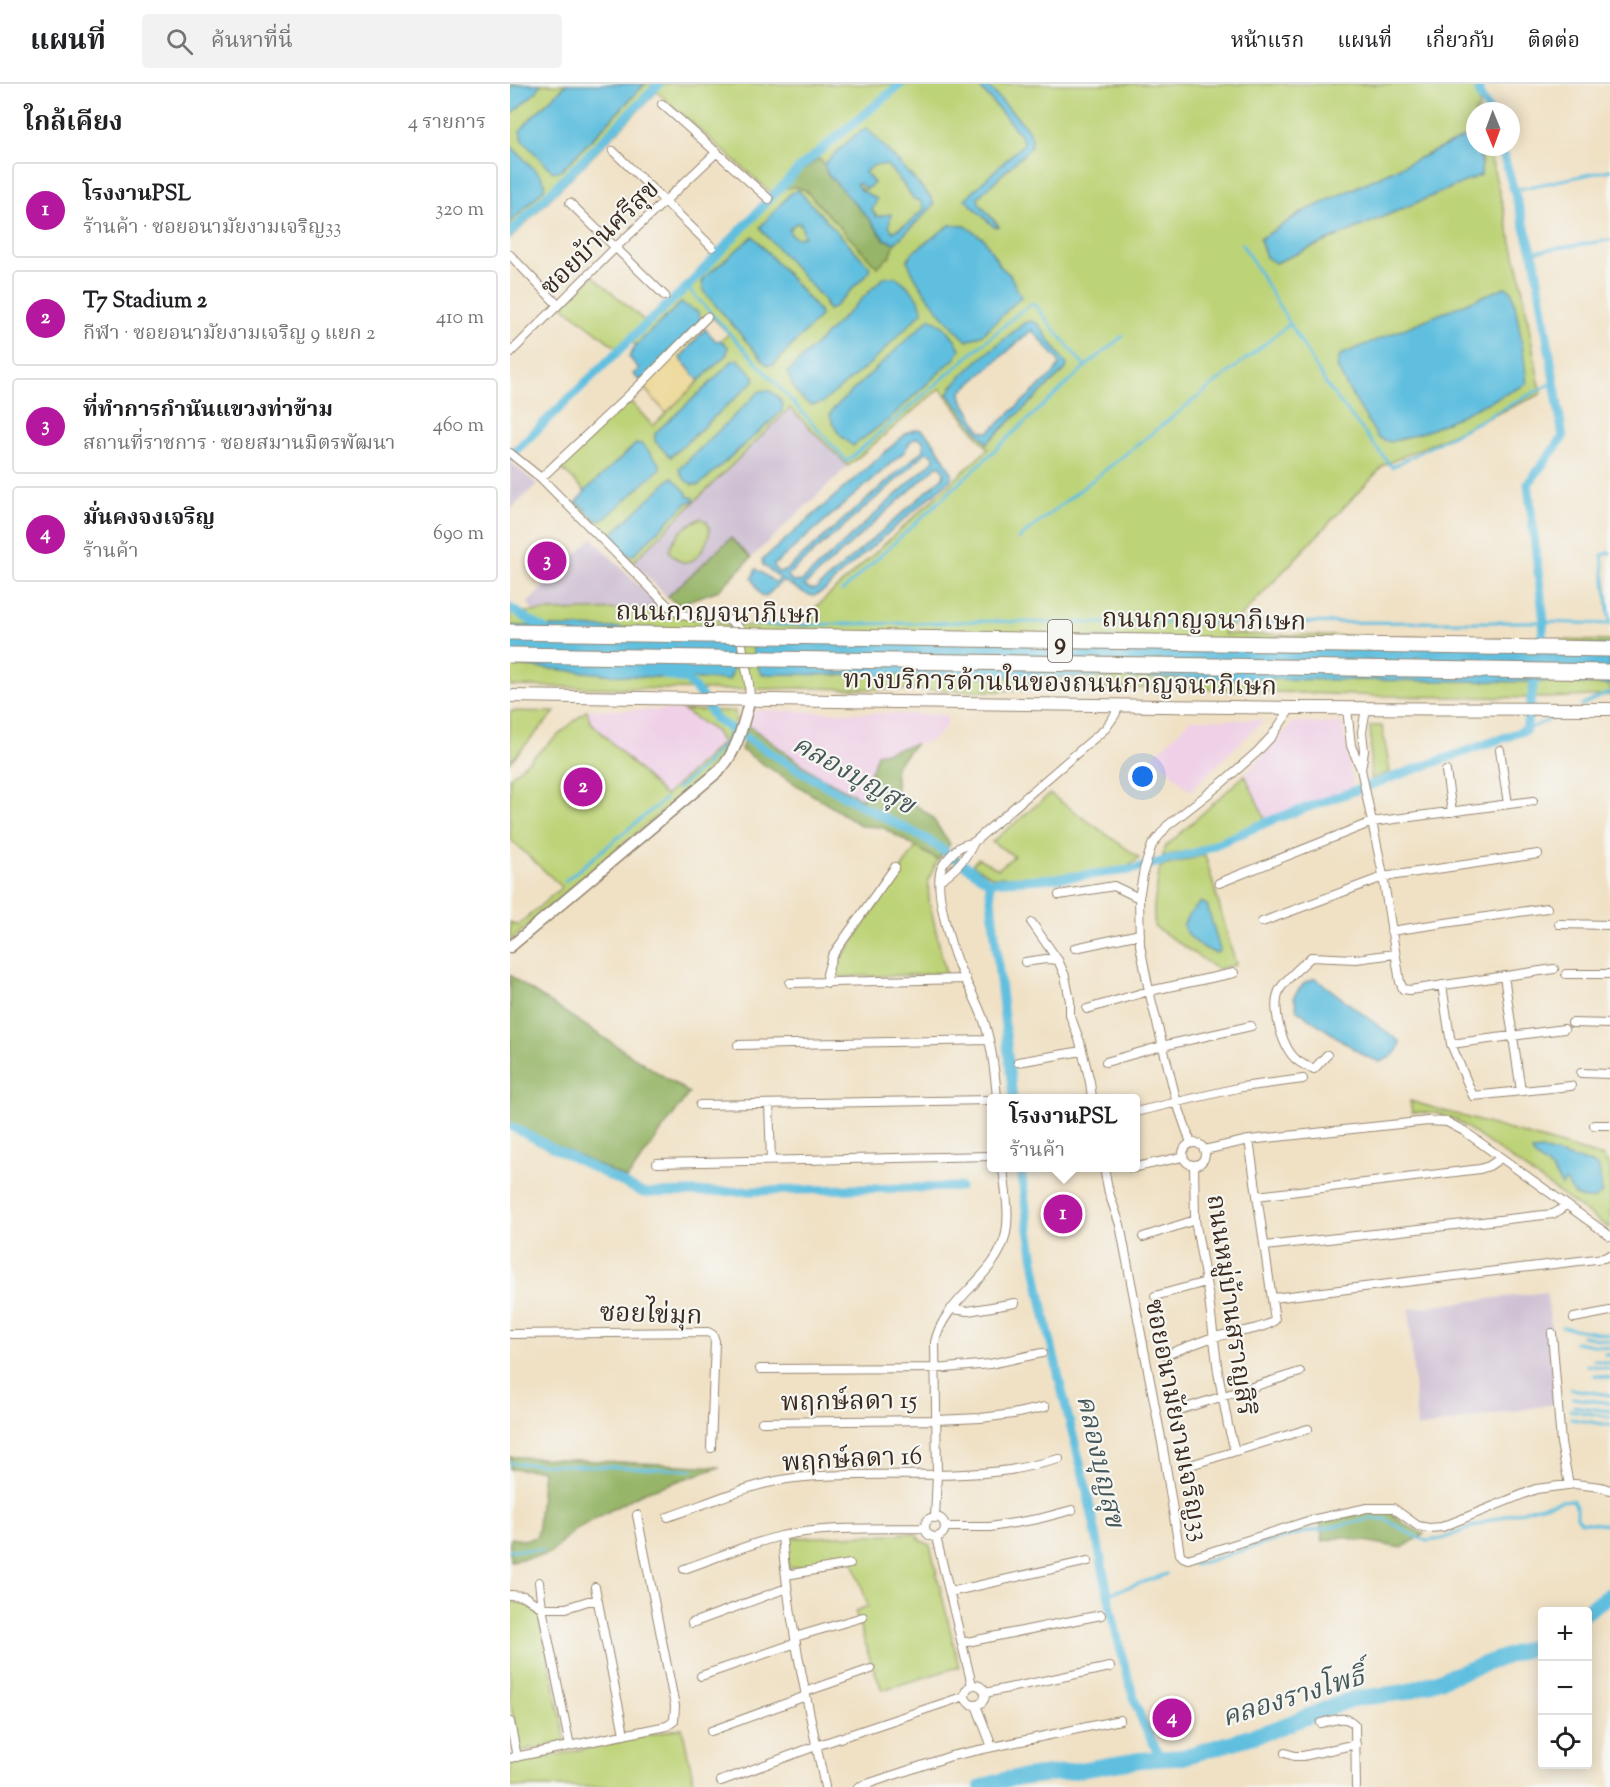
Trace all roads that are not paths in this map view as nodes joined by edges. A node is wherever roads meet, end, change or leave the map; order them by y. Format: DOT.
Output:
graph roads {
  1 [pos="662,104"];
  2 [pos="614,151"];
  3 [pos="717,152"];
  4 [pos="769,199"];
  5 [pos="665,202"];
  6 [pos="570,203"];
  7 [pos="712,247"];
  8 [pos="615,248"];
  9 [pos="510,255"];
  10 [pos="665,296"];
  11 [pos="558,305"];
  12 [pos="707,317"];
  13 [pos="510,353"];
  14 [pos="513,455"];
  15 [pos="541,478"];
  16 [pos="510,632"];
  17 [pos="1610,650"];
  18 [pos="510,655"];
  19 [pos="1610,672"];
  20 [pos="510,696"];
  21 [pos="750,699"];
  22 [pos="1119,705"];
  23 [pos="1291,708"];
  24 [pos="1347,708"];
  25 [pos="1366,708"];
  26 [pos="1610,709"];
  27 [pos="1500,750"];
  28 [pos="1361,769"];
  29 [pos="1446,771"];
  30 [pos="1533,801"];
  31 [pos="1508,804"];
  32 [pos="1452,812"];
  33 [pos="1372,822"];
  34 [pos="974,842"];
  35 [pos="1538,854"];
  36 [pos="895,867"];
  37 [pos="1383,877"];
  38 [pos="940,880"];
  39 [pos="1219,884"];
  40 [pos="1059,895"];
  41 [pos="1139,898"];
  42 [pos="1547,908"];
  43 [pos="1262,922"];
  44 [pos="1032,923"];
  45 [pos="1559,924"];
  46 [pos="1610,925"];
  47 [pos="1391,931"];
  48 [pos="1140,934"];
  49 [pos="510,947"];
  50 [pos="1075,948"];
  51 [pos="1395,954"];
  52 [pos="1057,959"];
  53 [pos="1025,962"];
  54 [pos="1554,969"];
  55 [pos="1234,973"];
  56 [pos="1566,974"];
  57 [pos="1610,974"];
  58 [pos="1504,976"];
  59 [pos="966,979"];
  60 [pos="790,983"];
  61 [pos="828,983"];
  62 [pos="1443,985"];
  63 [pos="1149,991"];
  64 [pos="1087,1009"];
  65 [pos="1610,1024"];
  66 [pos="1251,1026"];
  67 [pos="1513,1036"];
  68 [pos="989,1040"];
  69 [pos="1451,1044"];
  70 [pos="738,1045"];
  71 [pos="1162,1046"];
  72 [pos="1082,1051"];
  73 [pos="1327,1055"];
  74 [pos="1018,1062"];
  75 [pos="1106,1062"];
  76 [pos="1581,1073"];
  77 [pos="1610,1074"];
  78 [pos="1303,1079"];
  79 [pos="1571,1086"];
  80 [pos="1521,1091"];
  81 [pos="996,1094"];
  82 [pos="1092,1094"];
  83 [pos="987,1100"];
  84 [pos="1177,1102"];
  85 [pos="769,1104"];
  86 [pos="700,1105"];
  87 [pos="1140,1111"];
  88 [pos="1594,1125"];
  89 [pos="1610,1125"];
  90 [pos="1249,1140"];
  91 [pos="1191,1143"];
  92 [pos="1204,1150"];
  93 [pos="987,1156"];
  94 [pos="1182,1157"];
  95 [pos="1501,1158"];
  96 [pos="771,1160"];
  97 [pos="657,1163"];
  98 [pos="1194,1165"];
  99 [pos="1140,1166"];
  100 [pos="1003,1172"];
  101 [pos="1105,1172"];
  102 [pos="1257,1196"];
  103 [pos="1564,1204"];
  104 [pos="1195,1220"];
  105 [pos="1143,1236"];
  106 [pos="1610,1236"];
  107 [pos="1265,1246"];
  108 [pos="1610,1255"];
  109 [pos="1206,1282"];
  110 [pos="1155,1296"];
  111 [pos="1273,1298"];
  112 [pos="1015,1303"];
  113 [pos="951,1309"];
  114 [pos="1610,1311"];
  115 [pos="1574,1318"];
  116 [pos="1552,1333"];
  117 [pos="510,1334"];
  118 [pos="1213,1337"];
  119 [pos="1042,1353"];
  120 [pos="1166,1355"];
  121 [pos="935,1368"];
  122 [pos="760,1370"];
  123 [pos="1300,1372"];
  124 [pos="1223,1395"];
  125 [pos="1045,1407"];
  126 [pos="1176,1411"];
  127 [pos="936,1420"];
  128 [pos="762,1422"];
  129 [pos="1308,1429"];
  130 [pos="711,1448"];
  131 [pos="1234,1450"];
  132 [pos="1059,1459"];
  133 [pos="1187,1466"];
  134 [pos="937,1474"];
  135 [pos="1569,1485"];
  136 [pos="1610,1490"];
  137 [pos="1072,1510"];
  138 [pos="637,1515"];
  139 [pos="668,1517"];
  140 [pos="935,1518"];
  141 [pos="945,1527"];
  142 [pos="925,1528"];
  143 [pos="782,1536"];
  144 [pos="936,1537"];
  145 [pos="1088,1561"];
  146 [pos="850,1564"];
  147 [pos="684,1569"];
  148 [pos="786,1575"];
  149 [pos="539,1582"];
  150 [pos="595,1587"];
  151 [pos="787,1588"];
  152 [pos="950,1592"];
  153 [pos="510,1595"];
  154 [pos="598,1601"];
  155 [pos="542,1608"];
  156 [pos="1101,1616"];
  157 [pos="863,1617"];
  158 [pos="692,1623"];
  159 [pos="796,1640"];
  160 [pos="962,1643"];
  161 [pos="1110,1667"];
  162 [pos="871,1669"];
  163 [pos="701,1676"];
  164 [pos="972,1685"];
  165 [pos="985,1693"];
  166 [pos="806,1694"];
  167 [pos="965,1696"];
  168 [pos="976,1705"];
  169 [pos="1120,1720"];
  170 [pos="510,1722"];
  171 [pos="1321,1723"];
  172 [pos="711,1731"];
  173 [pos="624,1734"];
  174 [pos="1356,1744"];
  175 [pos="570,1746"];
  176 [pos="816,1746"];
  177 [pos="992,1747"];
  178 [pos="1286,1753"];
  179 [pos="513,1758"];
  180 [pos="721,1781"];
  181 [pos="825,1787"];
  182 [pos="858,1787"];
  183 [pos="1356,1787"];
  1 -- 3 [label="street"];
  2 -- 5 [label="street"];
  3 -- 4 [label="street"];
  3 -- 5 [label="street, ซอยบ้านศรีสุข"];
  5 -- 7 [label="street"];
  5 -- 8 [label="street, ซอยบ้านศรีสุข"];
  6 -- 8 [label="street"];
  8 -- 10 [label="street"];
  8 -- 11 [label="street, ซอยบ้านศรีสุข"];
  9 -- 11 [label="street"];
  11 -- 13 [label="street, ซอยบ้านศรีสุข"];
  12 -- 15 [label="street"];
  14 -- 15 [label="street"];
  15 -- 21 [label="street"];
  16 -- 17 [label="highway, ถนนกาญจนาภิเษก / 9, bridge"];
  18 -- 19 [label="highway, ถนนกาญจนาภิเษก / 9, bridge"];
  20 -- 21 [label="main road, ทางบริการด้านในของถนนกาญจนาภิเษก"];
  21 -- 22 [label="main road, ทางบริการด้านในของถนนกาญจนาภิเษก"];
  21 -- 49 [label="street"];
  22 -- 23 [label="main road, ทางบริการด้านในของถนนกาญจนาภิเษก"];
  22 -- 34 [label="street"];
  23 -- 24 [label="main road, ทางบริการด้านในของถนนกาญจนาภิเษก"];
  23 -- 41 [label="street"];
  24 -- 25 [label="main road, ทางบริการด้านในของถนนกาญจนาภิเษก"];
  24 -- 28 [label="street"];
  25 -- 26 [label="main road, ทางบริการด้านในของถนนกาญจนาภิเษก"];
  25 -- 28 [label="street"];
  27 -- 31 [label="street"];
  28 -- 33 [label="street"];
  29 -- 32 [label="street"];
  30 -- 31 [label="street"];
  31 -- 32 [label="street"];
  32 -- 33 [label="street"];
  33 -- 37 [label="street"];
  33 -- 39 [label="street"];
  34 -- 38 [label="street"];
  34 -- 38 [label="street"];
  35 -- 37 [label="street"];
  36 -- 61 [label="street"];
  37 -- 43 [label="street"];
  37 -- 47 [label="street"];
  38 -- 59 [label="street"];
  40 -- 41 [label="street"];
  41 -- 48 [label="street"];
  42 -- 47 [label="street"];
  44 -- 52 [label="street"];
  45 -- 46 [label="street"];
  47 -- 51 [label="street"];
  48 -- 50 [label="street"];
  48 -- 63 [label="street"];
  51 -- 62 [label="street"];
  51 -- 73 [label="street"];
  52 -- 53 [label="street"];
  52 -- 72 [label="street"];
  54 -- 58 [label="street"];
  55 -- 63 [label="street"];
  56 -- 57 [label="street"];
  58 -- 62 [label="street"];
  58 -- 67 [label="street"];
  59 -- 61 [label="street"];
  59 -- 68 [label="street"];
  60 -- 61 [label="street"];
  62 -- 69 [label="street"];
  63 -- 64 [label="street"];
  63 -- 71 [label="street"];
  65 -- 67 [label="street"];
  66 -- 71 [label="street"];
  67 -- 69 [label="street"];
  67 -- 80 [label="street"];
  68 -- 70 [label="street"];
  68 -- 81 [label="street"];
  69 -- 80 [label="street"];
  71 -- 75 [label="street"];
  71 -- 84 [label="street"];
  72 -- 74 [label="street"];
  72 -- 82 [label="street"];
  76 -- 77 [label="street"];
  78 -- 84 [label="street"];
  79 -- 80 [label="street"];
  83 -- 85 [label="street"];
  84 -- 87 [label="street"];
  84 -- 91 [label="street"];
  85 -- 86 [label="street"];
  85 -- 96 [label="street"];
  88 -- 89 [label="street"];
  90 -- 92 [label="street"];
  90 -- 95 [label="street"];
  90 -- 102 [label="street"];
  91 -- 92 [label="street"];
  91 -- 94 [label="street"];
  92 -- 98 [label="street, ถนนหมู่บ้านสราญสิริ"];
  93 -- 96 [label="street"];
  94 -- 98 [label="street, ถนนหมู่บ้านสราญสิริ"];
  94 -- 99 [label="street"];
  95 -- 102 [label="street"];
  95 -- 103 [label="street"];
  96 -- 97 [label="street"];
  98 -- 104 [label="street, ถนนหมู่บ้านสราญสิริ"];
  100 -- 113 [label="street"];
  101 -- 135 [label="street, ซอยอนามัยงามเจริญ33"];
  102 -- 107 [label="street"];
  103 -- 106 [label="street"];
  103 -- 107 [label="street"];
  104 -- 105 [label="street"];
  104 -- 109 [label="street, ถนนหมู่บ้านสราญสิริ"];
  107 -- 111 [label="street"];
  108 -- 111 [label="street"];
  109 -- 110 [label="street"];
  109 -- 118 [label="street, ถนนหมู่บ้านสราญสิริ"];
  111 -- 118 [label="street"];
  112 -- 113 [label="street"];
  113 -- 121 [label="street"];
  114 -- 115 [label="street"];
  116 -- 135 [label="street"];
  117 -- 130 [label="street, ซอยไข่มุก"];
  118 -- 120 [label="street"];
  118 -- 124 [label="street, ถนนหมู่บ้านสราญสิริ"];
  119 -- 121 [label="street"];
  121 -- 122 [label="street"];
  121 -- 127 [label="street"];
  123 -- 124 [label="street"];
  124 -- 126 [label="street"];
  124 -- 131 [label="street, ถนนหมู่บ้านสราญสิริ"];
  125 -- 127 [label="street, พฤกษ์ลดา 15"];
  127 -- 128 [label="street, พฤกษ์ลดา 15"];
  127 -- 134 [label="street"];
  129 -- 131 [label="street"];
  131 -- 133 [label="street"];
  132 -- 134 [label="street, พฤกษ์ลดา 16"];
  134 -- 139 [label="street, พฤกษ์ลดา 16"];
  134 -- 140 [label="street"];
  135 -- 136 [label="street, ซอยอนามัยงามเจริญ33"];
  137 -- 141 [label="street"];
  138 -- 173 [label="street"];
  140 -- 141 [label="street"];
  140 -- 142 [label="street"];
  141 -- 144 [label="street"];
  142 -- 143 [label="street"];
  142 -- 144 [label="street"];
  143 -- 147 [label="street"];
  143 -- 148 [label="street"];
  144 -- 152 [label="street"];
  145 -- 152 [label="street"];
  146 -- 148 [label="street"];
  148 -- 151 [label="street"];
  149 -- 155 [label="street"];
  150 -- 154 [label="street"];
  151 -- 158 [label="street"];
  151 -- 159 [label="street"];
  152 -- 160 [label="street"];
  153 -- 155 [label="street"];
  154 -- 155 [label="street"];
  154 -- 173 [label="street"];
  155 -- 175 [label="street"];
  156 -- 160 [label="street"];
  157 -- 159 [label="street"];
  159 -- 163 [label="street"];
  159 -- 166 [label="street"];
  160 -- 164 [label="street"];
  161 -- 165 [label="street"];
  162 -- 166 [label="street"];
  164 -- 165 [label="street"];
  164 -- 167 [label="street"];
  165 -- 168 [label="street"];
  166 -- 172 [label="street"];
  166 -- 176 [label="street"];
  167 -- 168 [label="street"];
  167 -- 176 [label="street"];
  168 -- 177 [label="street"];
  169 -- 177 [label="street"];
  170 -- 179 [label="street"];
  171 -- 174 [label="street"];
  173 -- 175 [label="street"];
  174 -- 178 [label="street"];
  174 -- 183 [label="street"];
  175 -- 179 [label="street"];
  176 -- 180 [label="street"];
  176 -- 181 [label="street"];
  177 -- 182 [label="street"];
}
